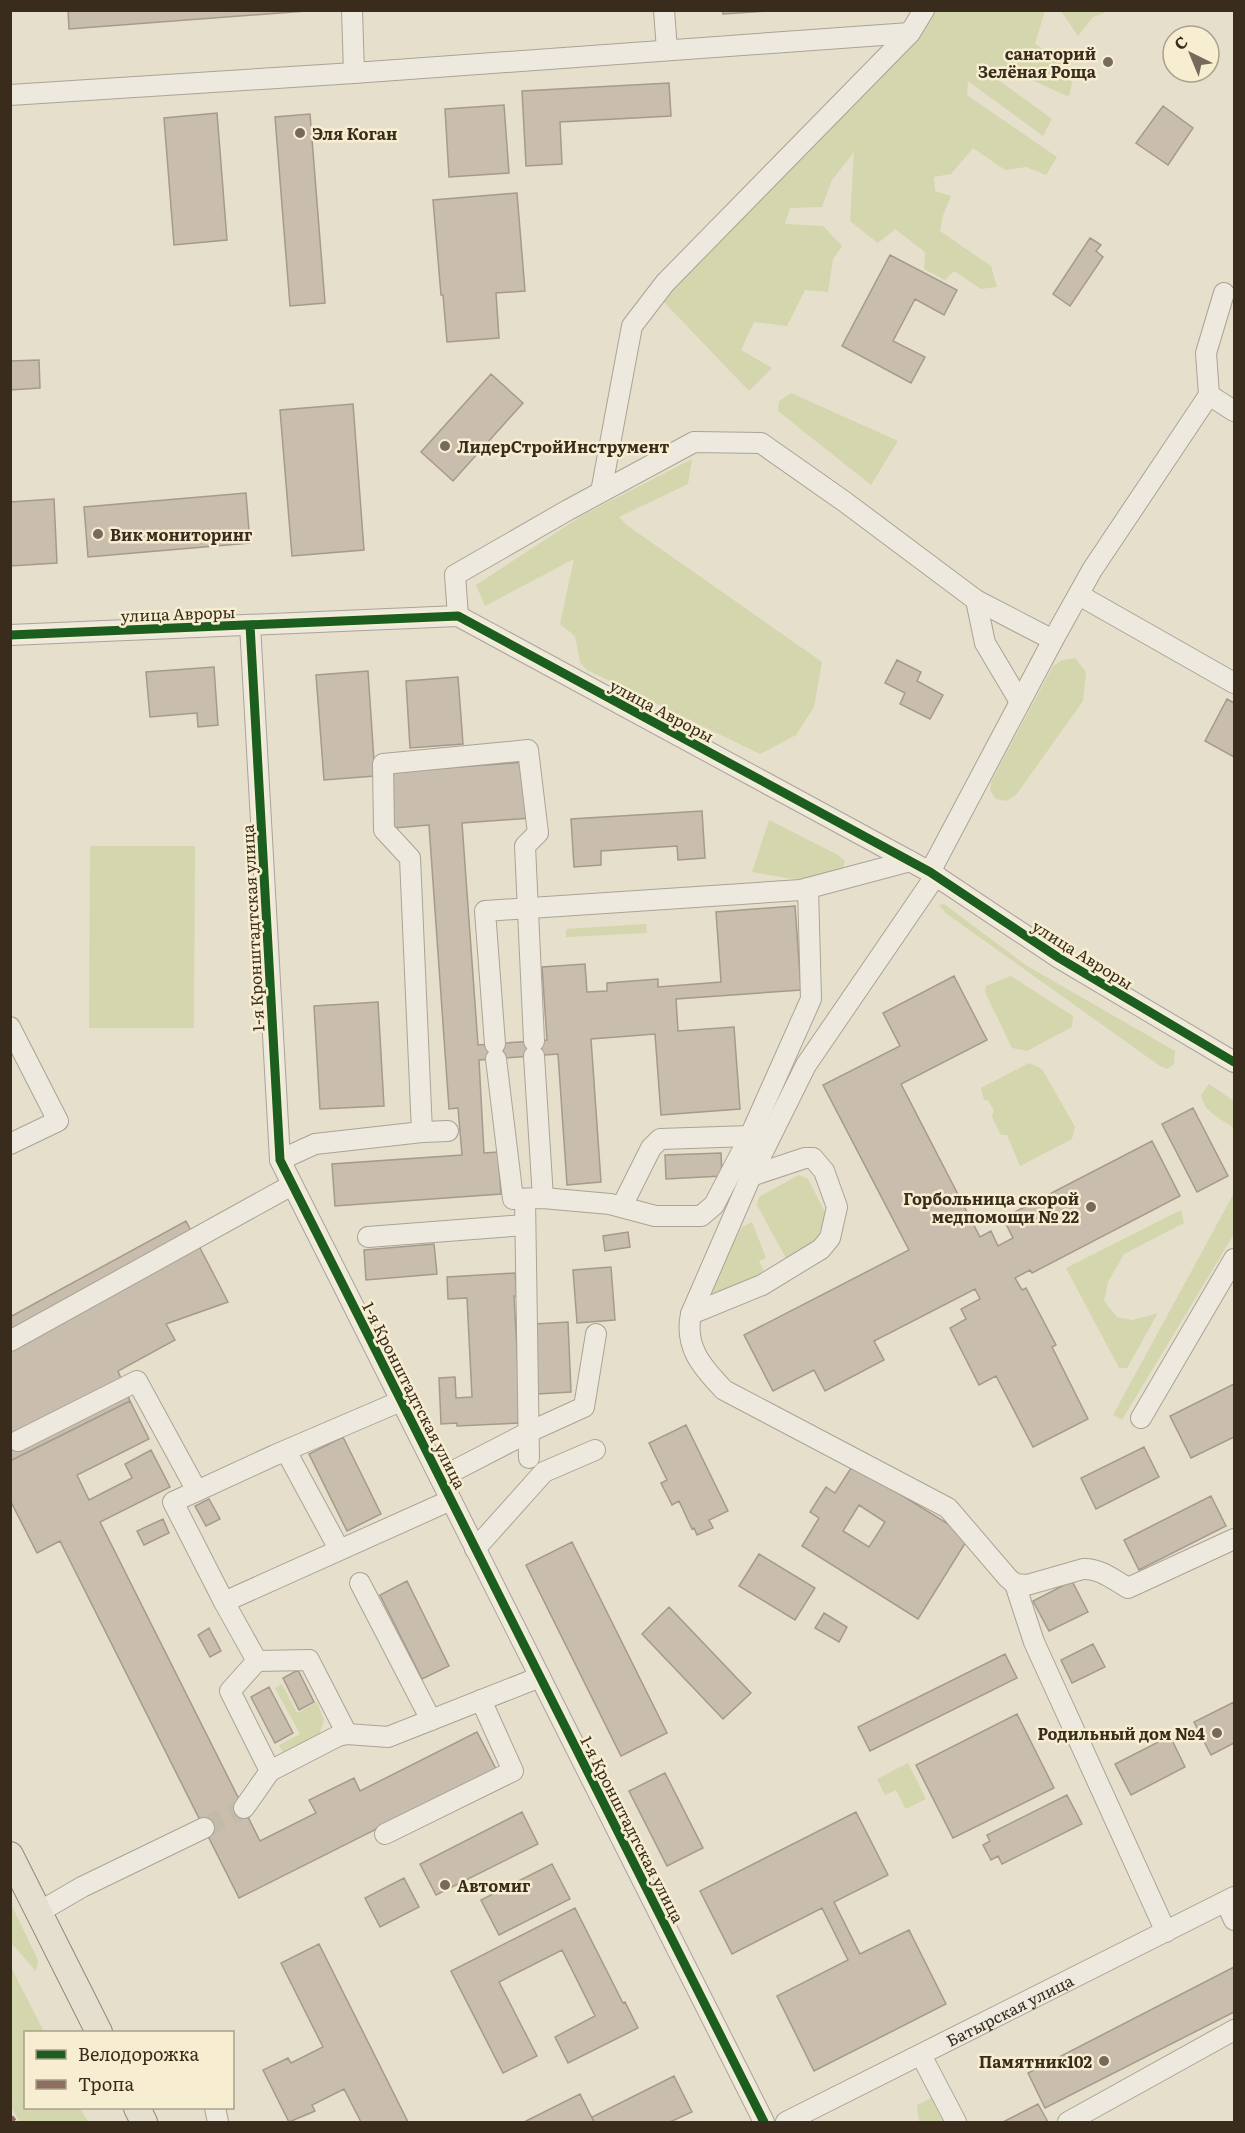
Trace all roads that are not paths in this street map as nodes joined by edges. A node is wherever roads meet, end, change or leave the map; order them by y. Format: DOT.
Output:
graph roads {
  1 [pos="352,10"];
  2 [pos="664,10"];
  3 [pos="924,10"];
  4 [pos="910,33"];
  5 [pos="666,51"];
  6 [pos="354,73"];
  7 [pos="10,95"];
  8 [pos="1224,293"];
  9 [pos="1209,395"];
  10 [pos="1234,411"];
  11 [pos="601,492"];
  12 [pos="1079,595"];
  13 [pos="976,600"];
  14 [pos="458,616"];
  15 [pos="250,625"];
  16 [pos="10,635"];
  17 [pos="1053,640"];
  18 [pos="1234,683"];
  19 [pos="1020,702"];
  20 [pos="910,861"];
  21 [pos="933,874"];
  22 [pos="808,888"];
  23 [pos="527,908"];
  24 [pos="10,1027"];
  25 [pos="1234,1062"];
  26 [pos="448,1131"];
  27 [pos="422,1132"];
  28 [pos="750,1136"];
  29 [pos="10,1144"];
  30 [pos="280,1161"];
  31 [pos="752,1176"];
  32 [pos="292,1185"];
  33 [pos="534,1199"];
  34 [pos="622,1206"];
  35 [pos="525,1225"];
  36 [pos="368,1237"];
  37 [pos="1234,1259"];
  38 [pos="691,1314"];
  39 [pos="596,1334"];
  40 [pos="10,1341"];
  41 [pos="401,1401"];
  42 [pos="1141,1418"];
  43 [pos="529,1432"];
  44 [pos="18,1441"];
  45 [pos="596,1450"];
  46 [pos="286,1451"];
  47 [pos="530,1458"];
  48 [pos="440,1478"];
  49 [pos="197,1491"];
  50 [pos="451,1500"];
  51 [pos="1234,1539"];
  52 [pos="339,1549"];
  53 [pos="475,1549"];
  54 [pos="360,1582"];
  55 [pos="1015,1584"];
  56 [pos="224,1602"];
  57 [pos="257,1661"];
  58 [pos="540,1677"];
  59 [pos="481,1700"];
  60 [pos="431,1720"];
  61 [pos="347,1734"];
  62 [pos="270,1771"];
  63 [pos="244,1808"];
  64 [pos="204,1828"];
  65 [pos="385,1834"];
  66 [pos="10,1854"];
  67 [pos="1230,1900"];
  68 [pos="39,1912"];
  69 [pos="1234,1920"];
  70 [pos="1166,1932"];
  71 [pos="1234,2030"];
  72 [pos="98,2031"];
  73 [pos="921,2055"];
  74 [pos="820,2115"];
  75 [pos="764,2122"];
  76 [pos="786,2122"];
  77 [pos="956,2122"];
  78 [pos="1068,2122"];
  1 -- 6 [label="street"];
  2 -- 5 [label="street"];
  3 -- 4 [label="street"];
  4 -- 5 [label="street"];
  4 -- 11 [label="street"];
  5 -- 6 [label="street"];
  6 -- 7 [label="street"];
  8 -- 9 [label="street"];
  9 -- 10 [label="street"];
  9 -- 12 [label="street"];
  11 -- 13 [label="street"];
  11 -- 14 [label="street"];
  12 -- 17 [label="street"];
  12 -- 18 [label="street"];
  13 -- 17 [label="street"];
  13 -- 19 [label="street"];
  14 -- 15 [label="street, улица Авроры"];
  14 -- 20 [label="street, улица Авроры"];
  15 -- 16 [label="street, улица Авроры"];
  15 -- 30 [label="street, 1-я Кронштадтская улица"];
  17 -- 19 [label="street"];
  19 -- 21 [label="street"];
  20 -- 21 [label="street, улица Авроры"];
  20 -- 22 [label="street"];
  21 -- 25 [label="street, улица Авроры"];
  21 -- 31 [label="street"];
  22 -- 23 [label="street"];
  22 -- 28 [label="street"];
  23 -- 27 [label="street"];
  23 -- 33 [label="street"];
  23 -- 33 [label="street"];
  24 -- 29 [label="street"];
  26 -- 27 [label="street"];
  27 -- 30 [label="street"];
  28 -- 34 [label="street"];
  28 -- 34 [label="street"];
  30 -- 32 [label="street, 1-я Кронштадтская улица"];
  31 -- 38 [label="street"];
  31 -- 38 [label="street"];
  32 -- 40 [label="street"];
  32 -- 41 [label="street, 1-я Кронштадтская улица"];
  33 -- 34 [label="street"];
  33 -- 35 [label="street"];
  35 -- 36 [label="street"];
  35 -- 43 [label="street"];
  37 -- 42 [label="street"];
  38 -- 55 [label="street"];
  39 -- 43 [label="street"];
  41 -- 46 [label="street"];
  41 -- 48 [label="street, 1-я Кронштадтская улица"];
  43 -- 47 [label="street"];
  43 -- 48 [label="street"];
  44 -- 49 [label="street"];
  45 -- 53 [label="street"];
  46 -- 49 [label="street"];
  46 -- 52 [label="street"];
  48 -- 50 [label="street, 1-я Кронштадтская улица"];
  49 -- 56 [label="street"];
  50 -- 52 [label="street"];
  50 -- 53 [label="street, 1-я Кронштадтская улица"];
  51 -- 55 [label="street"];
  52 -- 56 [label="street"];
  53 -- 58 [label="street, 1-я Кронштадтская улица"];
  54 -- 60 [label="street"];
  55 -- 70 [label="street"];
  56 -- 57 [label="street"];
  57 -- 61 [label="street"];
  57 -- 62 [label="street"];
  58 -- 59 [label="street"];
  58 -- 75 [label="street, 1-я Кронштадтская улица"];
  59 -- 60 [label="street"];
  59 -- 65 [label="street"];
  60 -- 61 [label="street"];
  61 -- 62 [label="street"];
  62 -- 63 [label="street"];
  64 -- 68 [label="street"];
  66 -- 68 [label="main road"];
  67 -- 69 [label="street"];
  67 -- 70 [label="street, Батырская улица"];
  68 -- 72 [label="main road"];
  70 -- 73 [label="street, Батырская улица"];
  71 -- 78 [label="street"];
  73 -- 74 [label="street, Батырская улица"];
  73 -- 77 [label="street"];
  74 -- 76 [label="street, Батырская улица"];
}
